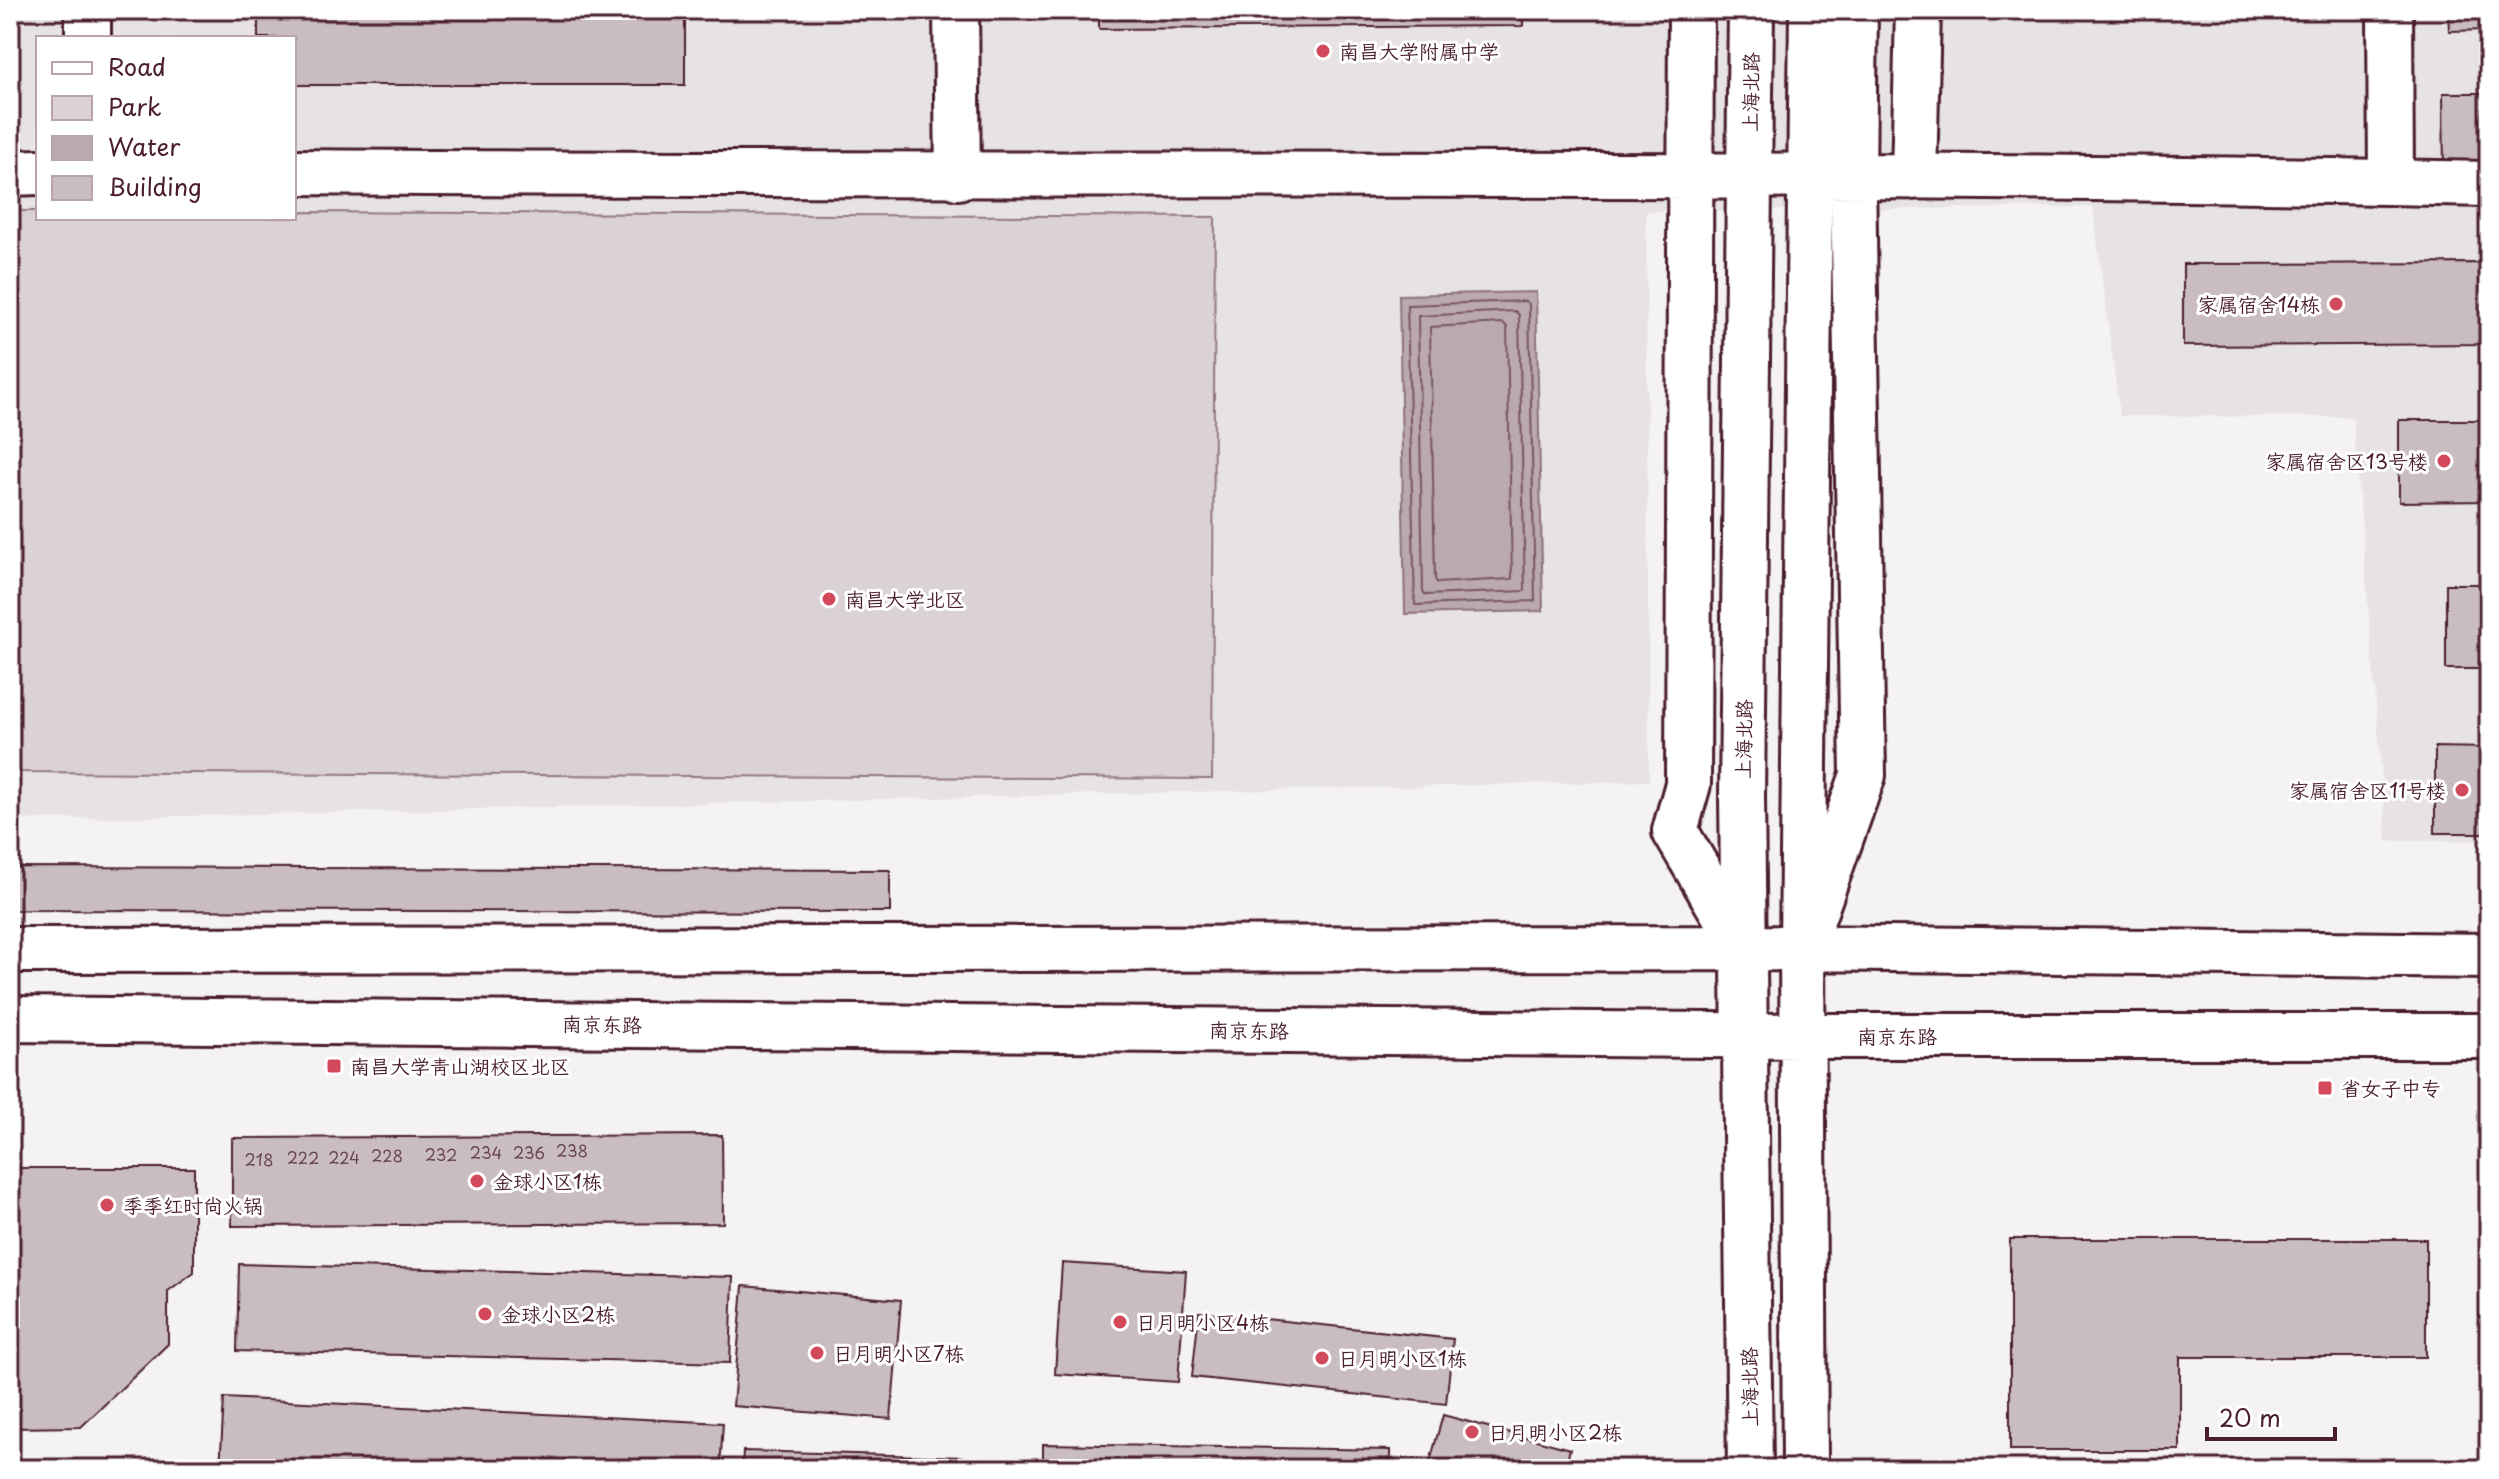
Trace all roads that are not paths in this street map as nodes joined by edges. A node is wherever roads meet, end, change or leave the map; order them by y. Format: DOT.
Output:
graph roads {
  1 [pos="88,10"];
  2 [pos="956,10"];
  3 [pos="1691,10"];
  4 [pos="1751,10"];
  5 [pos="1812,10"];
  6 [pos="1855,10"];
  7 [pos="1918,10"];
  8 [pos="2390,10"];
  9 [pos="88,36"];
  10 [pos="36,172"];
  11 [pos="296,172"];
  12 [pos="10,173"];
  13 [pos="1748,174"];
  14 [pos="1690,175"];
  15 [pos="1832,176"];
  16 [pos="958,177"];
  17 [pos="1914,177"];
  18 [pos="2391,182"];
  19 [pos="2489,184"];
  20 [pos="1744,948"];
  21 [pos="1802,948"];
  22 [pos="10,950"];
  23 [pos="2489,956"];
  24 [pos="10,1019"];
  25 [pos="1744,1035"];
  26 [pos="1804,1036"];
  27 [pos="2489,1036"];
  28 [pos="1750,1469"];
  29 [pos="1805,1469"];
  1 -- 9 [label="main road"];
  2 -- 16 [label="main road"];
  3 -- 14 [label="main road"];
  4 -- 13 [label="main road, 上海北路"];
  5 -- 15 [label="main road"];
  6 -- 15 [label="main road"];
  7 -- 17 [label="main road"];
  8 -- 18 [label="main road"];
  10 -- 12 [label="main road"];
  11 -- 16 [label="main road"];
  13 -- 14 [label="main road"];
  13 -- 15 [label="main road"];
  13 -- 20 [label="main road, 上海北路"];
  14 -- 16 [label="main road"];
  14 -- 20 [label="main road"];
  15 -- 17 [label="main road"];
  15 -- 21 [label="main road"];
  15 -- 21 [label="main road"];
  17 -- 18 [label="main road"];
  18 -- 19 [label="main road"];
  20 -- 21 [label="main road"];
  20 -- 22 [label="main road"];
  20 -- 25 [label="main road, 上海北路"];
  21 -- 23 [label="main road"];
  21 -- 26 [label="main road"];
  24 -- 25 [label="main road, 南京东路"];
  25 -- 26 [label="main road, 南京东路"];
  25 -- 28 [label="main road, 上海北路"];
  26 -- 27 [label="main road, 南京东路"];
  26 -- 29 [label="main road"];
}
